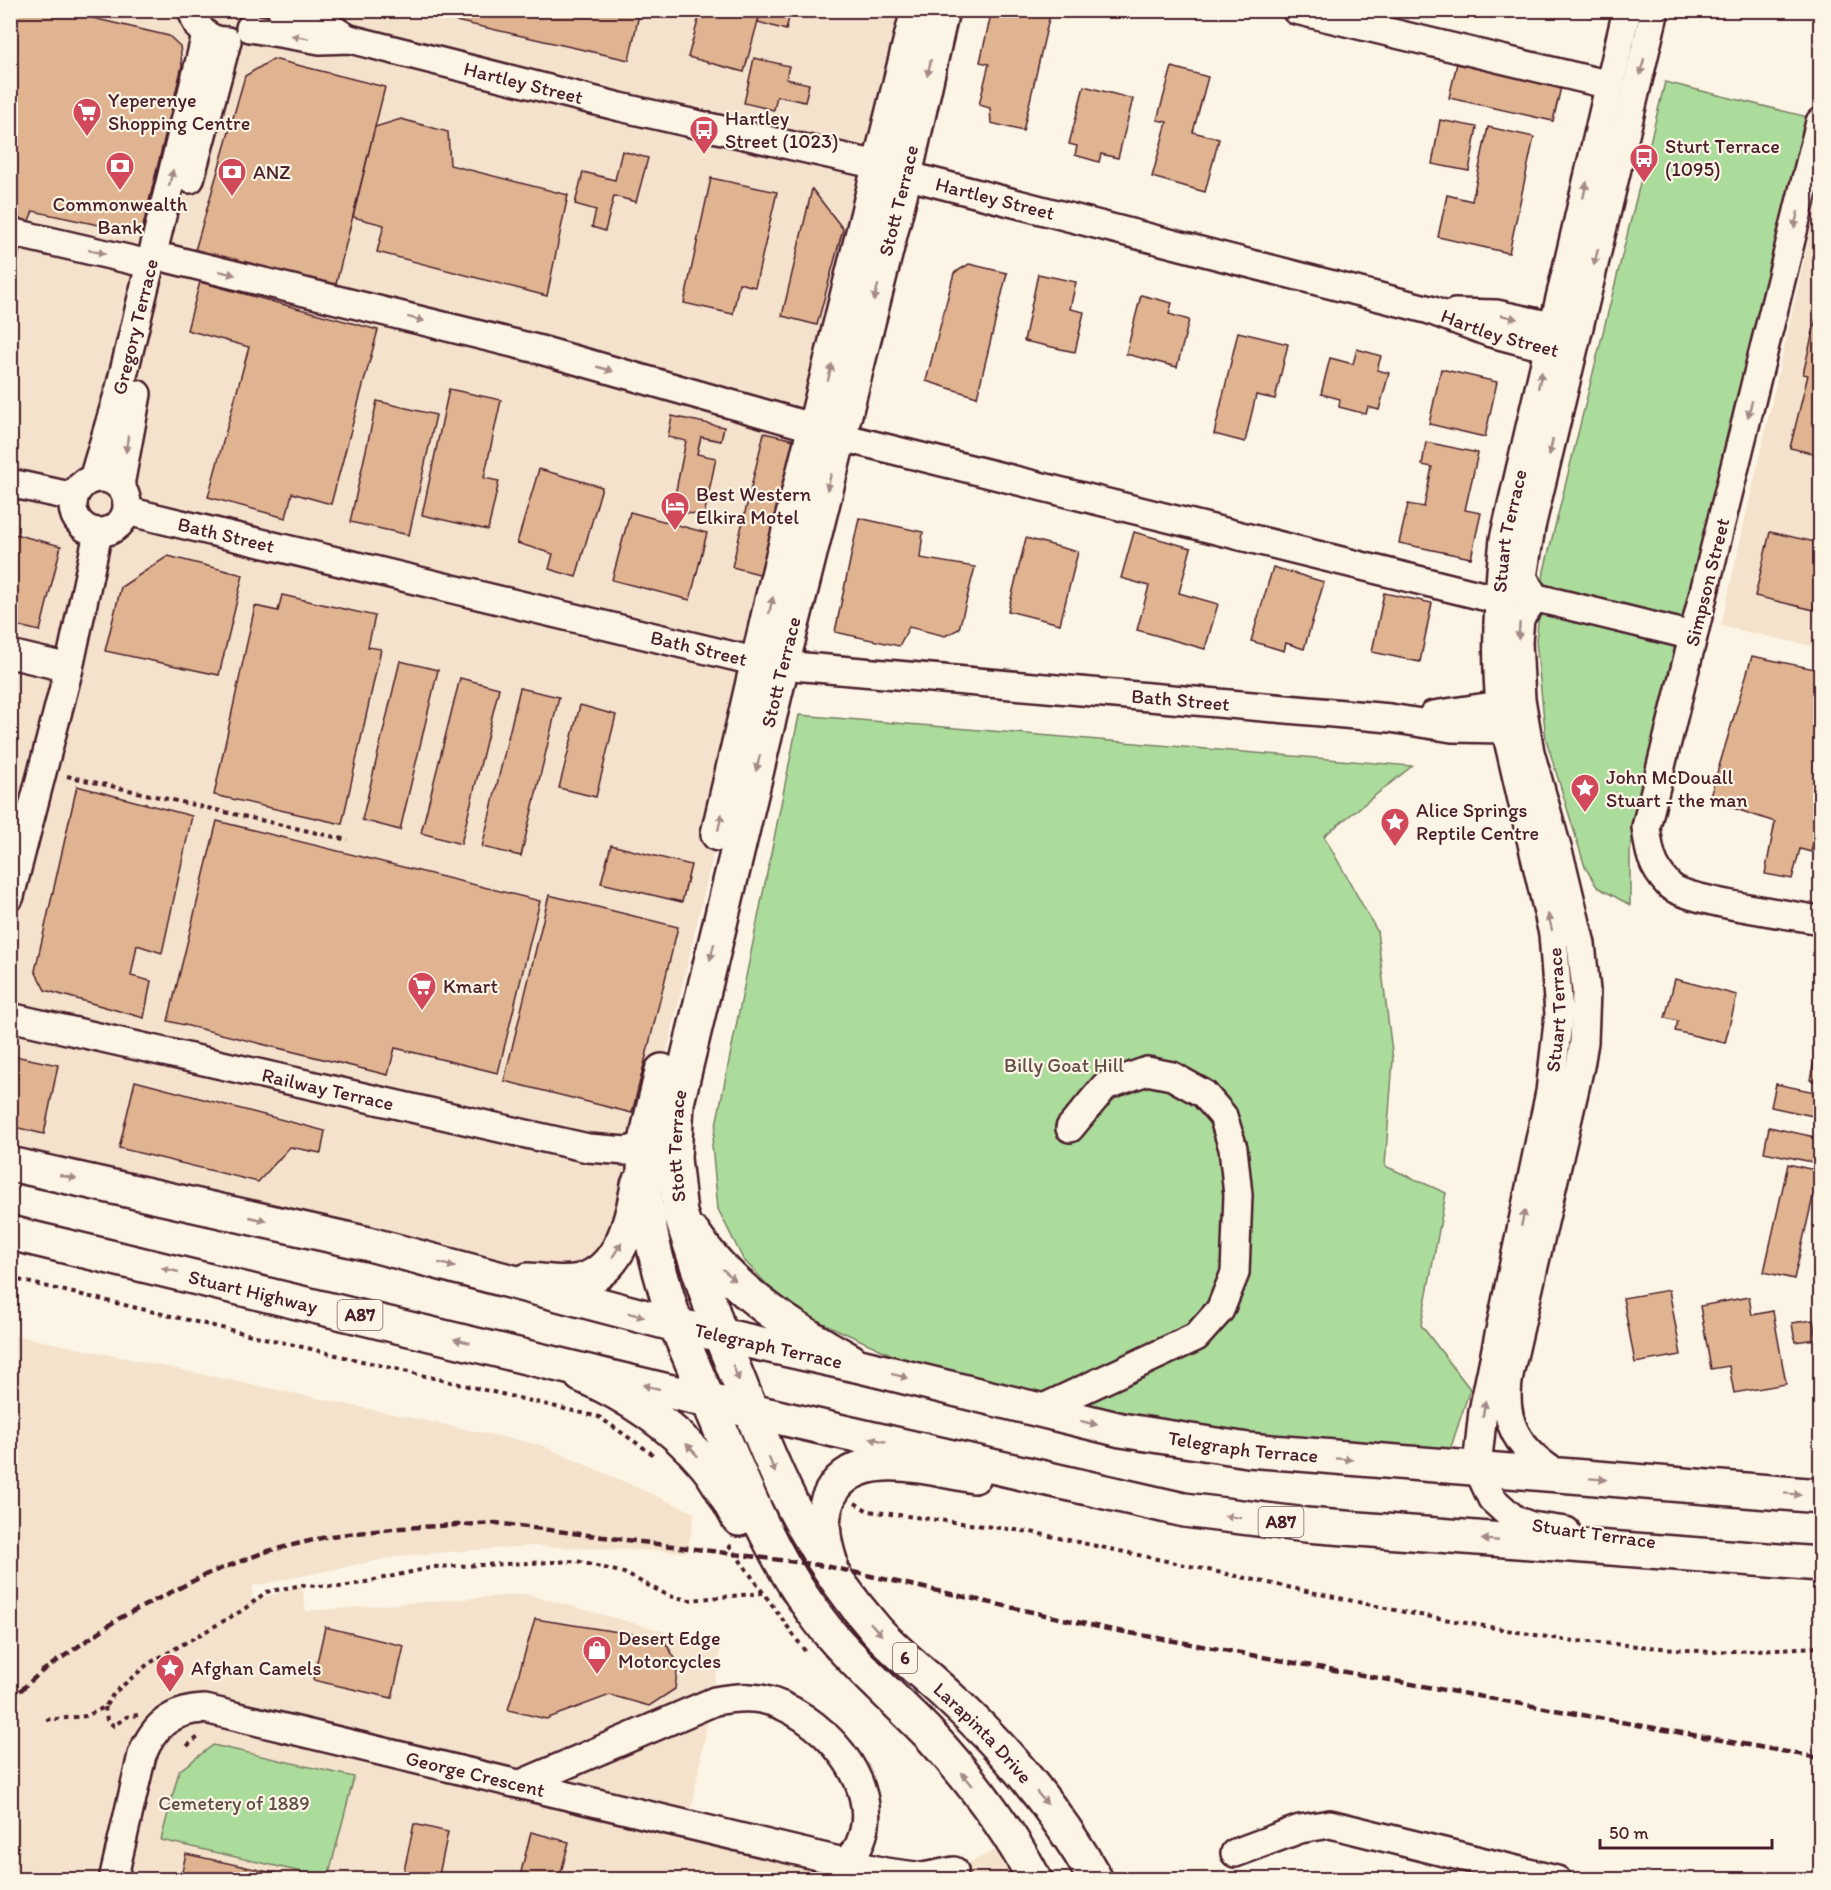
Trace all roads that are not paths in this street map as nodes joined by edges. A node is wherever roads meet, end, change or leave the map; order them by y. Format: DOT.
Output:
graph roads {
  1 [pos="282,10"];
  2 [pos="918,10"];
  3 [pos="942,10"];
  4 [pos="1296,10"];
  5 [pos="1627,10"];
  6 [pos="1655,10"];
  7 [pos="253,19"];
  8 [pos="200,22"];
  9 [pos="350,39"];
  10 [pos="1610,85"];
  11 [pos="1820,128"];
  12 [pos="893,170"];
  13 [pos="17,233"];
  14 [pos="149,261"];
  15 [pos="1563,340"];
  16 [pos="828,433"];
  17 [pos="93,478"];
  18 [pos="10,483"];
  19 [pos="120,485"];
  20 [pos="74,497"];
  21 [pos="127,512"];
  22 [pos="98,533"];
  23 [pos="1500,595"];
  24 [pos="1535,598"];
  25 [pos="1693,636"];
  26 [pos="10,654"];
  27 [pos="770,664"];
  28 [pos="69,668"];
  29 [pos="1513,717"];
  30 [pos="10,896"];
  31 [pos="1821,920"];
  32 [pos="10,1017"];
  33 [pos="1070,1128"];
  34 [pos="646,1145"];
  35 [pos="10,1164"];
  36 [pos="680,1212"];
  37 [pos="10,1233"];
  38 [pos="487,1276"];
  39 [pos="676,1325"];
  40 [pos="720,1334"];
  41 [pos="556,1365"];
  42 [pos="861,1366"];
  43 [pos="708,1400"];
  44 [pos="751,1411"];
  45 [pos="1037,1411"];
  46 [pos="1477,1467"];
  47 [pos="1562,1477"];
  48 [pos="1821,1496"];
  49 [pos="1142,1502"];
  50 [pos="1821,1563"];
  51 [pos="854,1603"];
  52 [pos="827,1630"];
  53 [pos="521,1784"];
  54 [pos="1235,1853"];
  55 [pos="846,1861"];
  56 [pos="954,1871"];
  57 [pos="112,1880"];
  58 [pos="1035,1880"];
  59 [pos="1096,1880"];
  60 [pos="1557,1880"];
  1 -- 9 [label="street, Hartley Street"];
  2 -- 12 [label="main road, Stott Terrace"];
  3 -- 12 [label="main road, Stott Terrace, one-way"];
  4 -- 10 [label="street"];
  5 -- 10 [label="street, Stuart Terrace"];
  6 -- 15 [label="street, Stuart Terrace, one-way"];
  7 -- 8 [label="street"];
  9 -- 7 [label="street, Hartley Street, one-way"];
  8 -- 14 [label="street, Gregory Terrace"];
  9 -- 12 [label="street, Hartley Street"];
  15 -- 10 [label="street, Stuart Terrace, one-way"];
  11 -- 25 [label="street, Simpson Street, one-way"];
  12 -- 15 [label="street, Hartley Street"];
  12 -- 16 [label="main road, Stott Terrace"];
  13 -- 14 [label="street, one-way"];
  14 -- 16 [label="street, one-way"];
  14 -- 17 [label="street, Gregory Terrace"];
  14 -- 19 [label="street, Gregory Terrace, one-way"];
  23 -- 15 [label="street, Stuart Terrace, one-way"];
  15 -- 24 [label="street, Stuart Terrace, one-way"];
  16 -- 23 [label="street"];
  16 -- 27 [label="main road, Stott Terrace"];
  17 -- 19 [label="street"];
  17 -- 20 [label="street"];
  18 -- 20 [label="street"];
  19 -- 21 [label="street"];
  20 -- 22 [label="street"];
  21 -- 22 [label="street"];
  21 -- 27 [label="street, Bath Street"];
  22 -- 28 [label="street"];
  23 -- 24 [label="street"];
  23 -- 29 [label="street, Stuart Terrace"];
  24 -- 25 [label="street"];
  24 -- 29 [label="street, Stuart Terrace, one-way"];
  25 -- 31 [label="street, Simpson Street"];
  26 -- 28 [label="street"];
  27 -- 29 [label="street, Bath Street"];
  34 -- 27 [label="main road, Stott Terrace, one-way"];
  27 -- 36 [label="main road, Stott Terrace, one-way"];
  28 -- 30 [label="street"];
  46 -- 29 [label="street, Stuart Terrace, one-way"];
  29 -- 47 [label="street, Stuart Terrace"];
  32 -- 34 [label="street, Railway Terrace"];
  33 -- 45 [label="street"];
  38 -- 34 [label="main road, one-way"];
  34 -- 39 [label="main road, Stott Terrace"];
  35 -- 38 [label="main road, one-way"];
  36 -- 40 [label="main road, Stott Terrace"];
  36 -- 42 [label="main road, one-way"];
  41 -- 37 [label="main road, Stuart Highway / A87, one-way"];
  38 -- 39 [label="main road, one-way"];
  39 -- 40 [label="main road, Telegraph Terrace"];
  39 -- 43 [label="main road, 6"];
  40 -- 42 [label="main road, Telegraph Terrace"];
  40 -- 44 [label="main road, 6, one-way"];
  43 -- 41 [label="main road, Stuart Highway / A87, one-way"];
  52 -- 41 [label="main road, one-way"];
  42 -- 45 [label="main road, Telegraph Terrace, one-way"];
  43 -- 44 [label="main road, A87"];
  43 -- 52 [label="main road, Larapinta Drive / 6"];
  49 -- 44 [label="main road, A87, one-way"];
  44 -- 51 [label="main road, Larapinta Drive / 6, one-way"];
  45 -- 46 [label="main road, Telegraph Terrace, one-way"];
  46 -- 47 [label="main road, Telegraph Terrace"];
  46 -- 50 [label="street, Stuart Terrace"];
  47 -- 48 [label="main road, Telegraph Terrace, one-way"];
  50 -- 49 [label="main road, A87, one-way"];
  49 -- 51 [label="main road"];
  51 -- 59 [label="main road, Larapinta Drive / 6, one-way"];
  58 -- 52 [label="main road, Larapinta Drive / 6, one-way"];
  53 -- 55 [label="street, George Crescent"];
  53 -- 55 [label="street"];
  53 -- 57 [label="street, George Crescent"];
  54 -- 60 [label="street"];
  55 -- 56 [label="street, George Crescent"];
}
